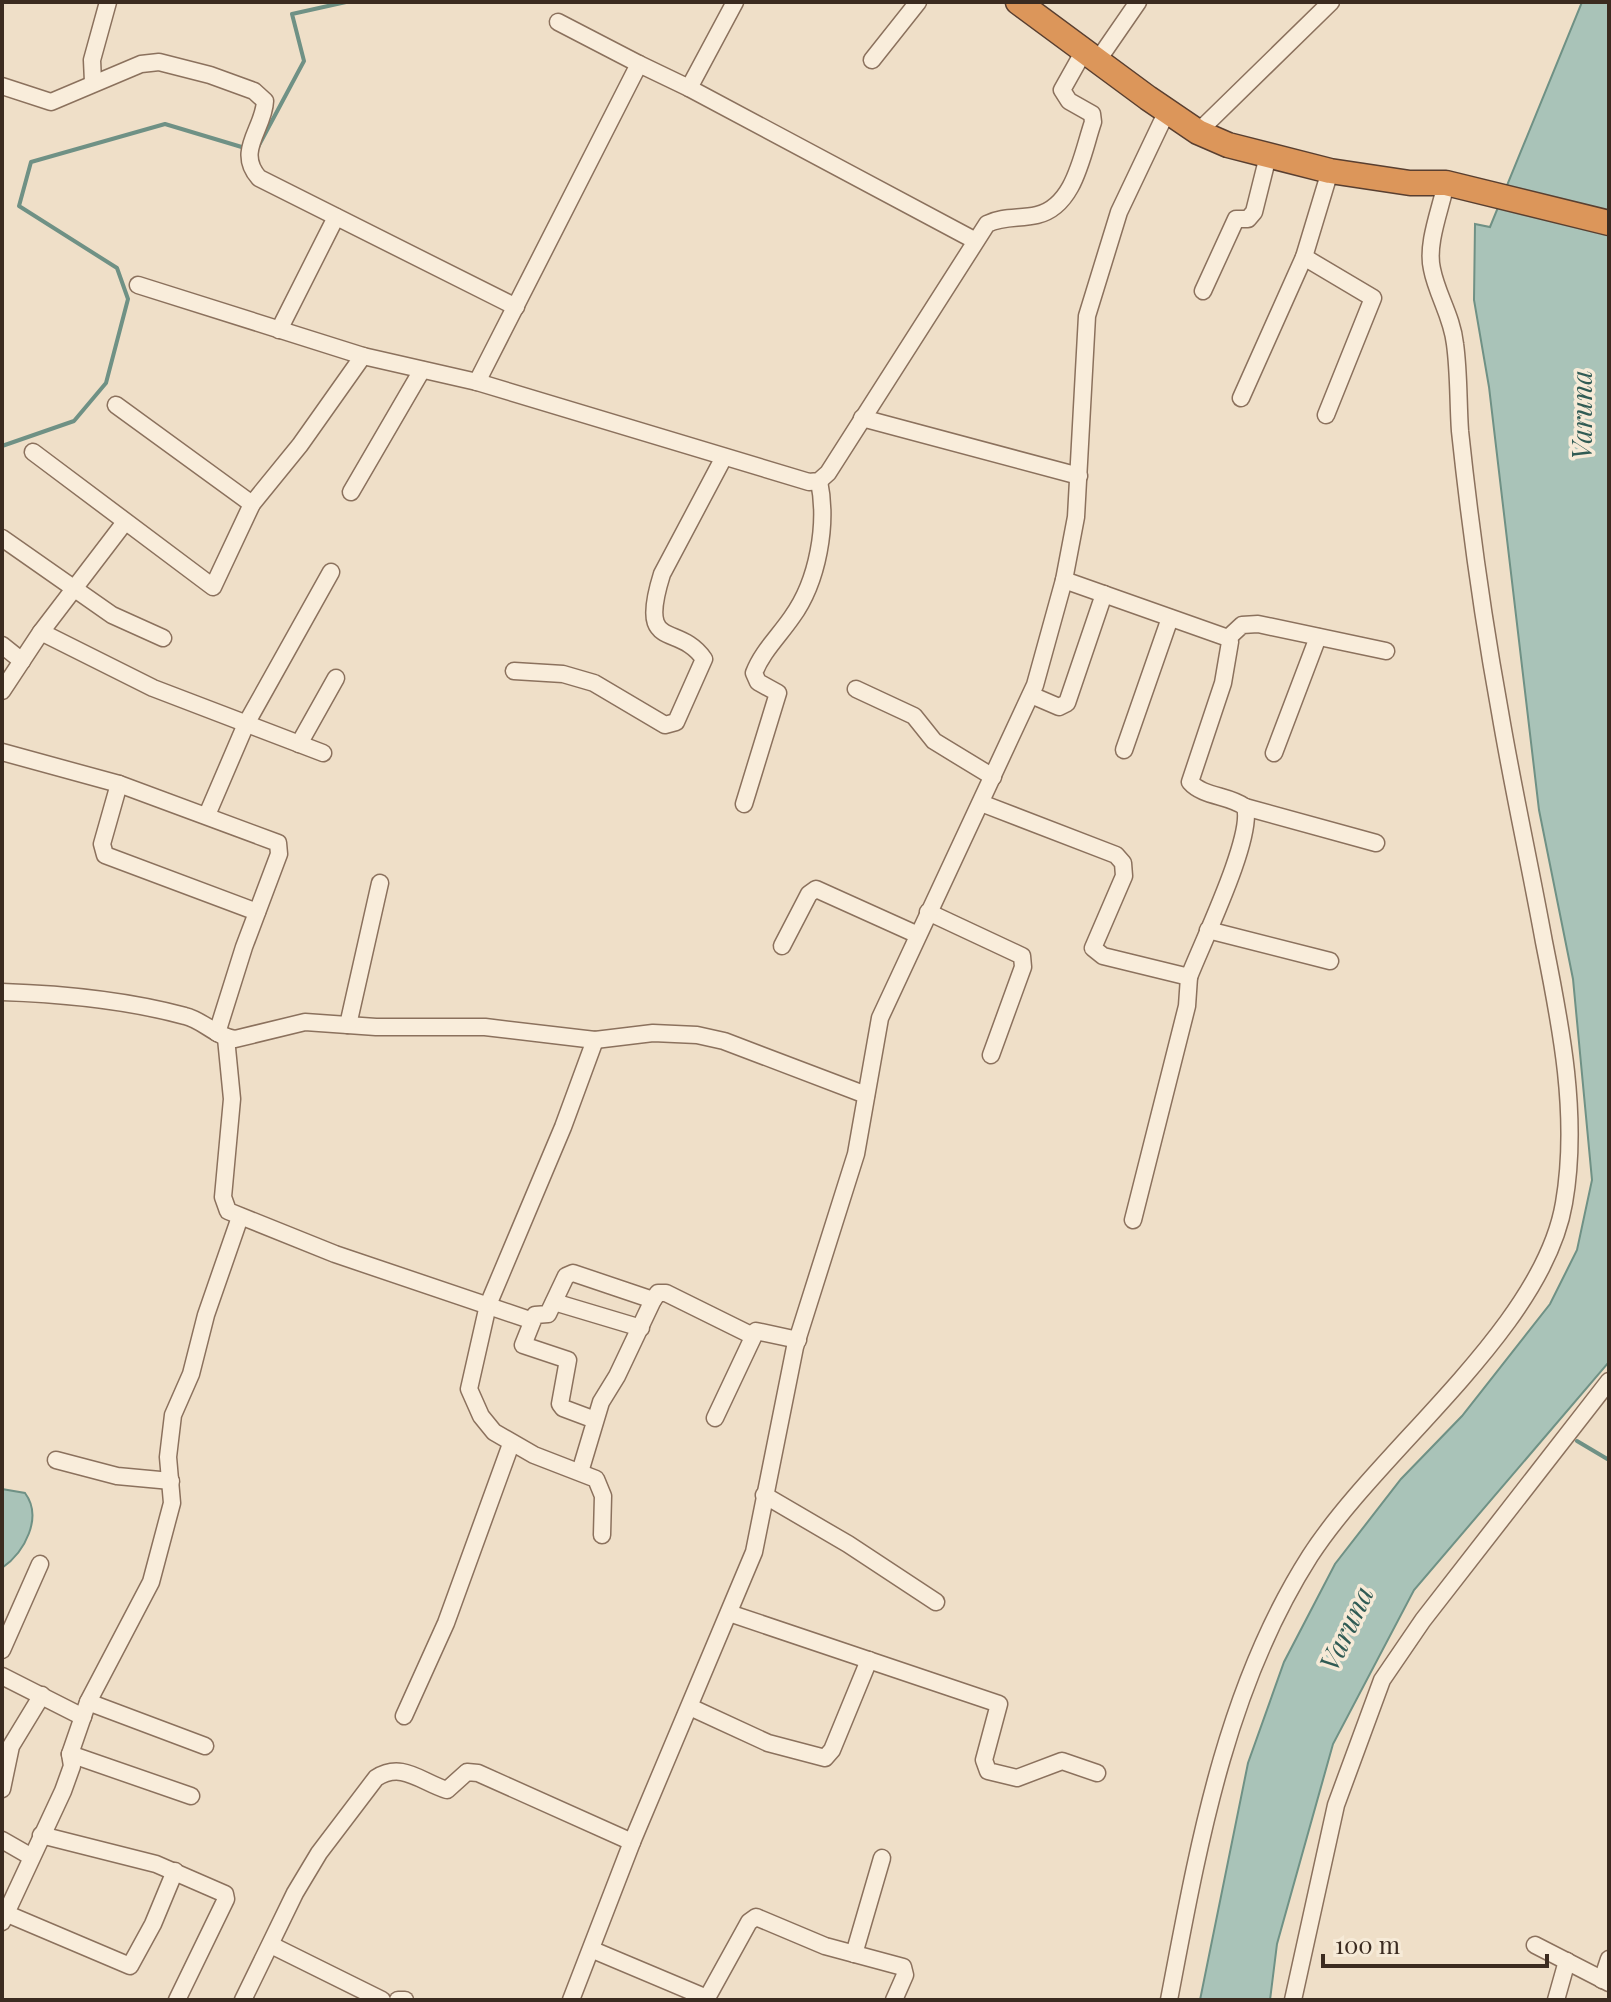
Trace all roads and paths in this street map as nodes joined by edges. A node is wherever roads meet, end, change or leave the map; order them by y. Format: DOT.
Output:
graph roads {
  1 [pos="108,2"];
  2 [pos="735,2"];
  3 [pos="918,2"];
  4 [pos="1018,2"];
  5 [pos="1044,2"];
  6 [pos="1138,2"];
  7 [pos="1331,2"];
  8 [pos="558,22"];
  9 [pos="1096,52"];
  10 [pos="872,60"];
  11 [pos="639,64"];
  12 [pos="93,82"];
  13 [pos="2,86"];
  14 [pos="689,88"];
  15 [pos="1167,111"];
  16 [pos="1203,127"];
  17 [pos="1268,156"];
  18 [pos="1330,171"];
  19 [pos="1440,182"];
  20 [pos="336,217"];
  21 [pos="1609,223"];
  22 [pos="974,240"];
  23 [pos="1304,257"];
  24 [pos="138,285"];
  25 [pos="1203,291"];
  26 [pos="516,307"];
  27 [pos="279,330"];
  28 [pos="363,356"];
  29 [pos="422,370"];
  30 [pos="477,382"];
  31 [pos="1241,398"];
  32 [pos="116,405"];
  33 [pos="1326,415"];
  34 [pos="862,418"];
  35 [pos="33,452"];
  36 [pos="724,457"];
  37 [pos="1079,476"];
  38 [pos="819,481"];
  39 [pos="351,492"];
  40 [pos="252,504"];
  41 [pos="125,522"];
  42 [pos="2,538"];
  43 [pos="331,572"];
  44 [pos="1064,580"];
  45 [pos="75,589"];
  46 [pos="1104,594"];
  47 [pos="1170,618"];
  48 [pos="41,632"];
  49 [pos="1318,637"];
  50 [pos="163,638"];
  51 [pos="1228,638"];
  52 [pos="2,645"];
  53 [pos="1386,651"];
  54 [pos="22,661"];
  55 [pos="514,671"];
  56 [pos="336,678"];
  57 [pos="856,689"];
  58 [pos="2,691"];
  59 [pos="1031,695"];
  60 [pos="246,724"];
  61 [pos="299,744"];
  62 [pos="1124,750"];
  63 [pos="2,752"];
  64 [pos="323,753"];
  65 [pos="1274,753"];
  66 [pos="993,777"];
  67 [pos="119,784"];
  68 [pos="981,803"];
  69 [pos="744,804"];
  70 [pos="1245,807"];
  71 [pos="207,815"];
  72 [pos="1376,843"];
  73 [pos="380,883"];
  74 [pos="257,912"];
  75 [pos="928,912"];
  76 [pos="1208,930"];
  77 [pos="918,935"];
  78 [pos="782,946"];
  79 [pos="1330,961"];
  80 [pos="1189,977"];
  81 [pos="2,992"];
  82 [pos="348,1025"];
  83 [pos="222,1036"];
  84 [pos="595,1040"];
  85 [pos="991,1055"];
  86 [pos="866,1095"];
  87 [pos="240,1217"];
  88 [pos="1133,1220"];
  89 [pos="653,1300"];
  90 [pos="554,1302"];
  91 [pos="488,1305"];
  92 [pos="530,1320"];
  93 [pos="641,1328"];
  94 [pos="753,1336"];
  95 [pos="798,1340"];
  96 [pos="1609,1381"];
  97 [pos="715,1418"];
  98 [pos="595,1420"];
  99 [pos="511,1444"];
  100 [pos="56,1460"];
  101 [pos="580,1472"];
  102 [pos="171,1481"];
  103 [pos="764,1495"];
  104 [pos="602,1535"];
  105 [pos="40,1564"];
  106 [pos="936,1602"];
  107 [pos="729,1613"];
  108 [pos="2,1650"];
  109 [pos="869,1660"];
  110 [pos="2,1676"];
  111 [pos="42,1695"];
  112 [pos="690,1707"];
  113 [pos="85,1710"];
  114 [pos="404,1716"];
  115 [pos="205,1746"];
  116 [pos="70,1754"];
  117 [pos="1097,1773"];
  118 [pos="2,1789"];
  119 [pos="191,1796"];
  120 [pos="41,1835"];
  121 [pos="2,1840"];
  122 [pos="632,1842"];
  123 [pos="30,1856"];
  124 [pos="882,1858"];
  125 [pos="175,1871"];
  126 [pos="4,1917"];
  127 [pos="271,1945"];
  128 [pos="1535,1945"];
  129 [pos="593,1950"];
  130 [pos="854,1954"];
  131 [pos="1609,1959"];
  132 [pos="1567,1961"];
  133 [pos="1605,1981"];
  134 [pos="177,2000"];
  135 [pos="243,2000"];
  136 [pos="382,2000"];
  137 [pos="398,2000"];
  138 [pos="405,2000"];
  139 [pos="571,2000"];
  140 [pos="894,2000"];
  141 [pos="1169,2000"];
  142 [pos="1293,2000"];
  143 [pos="1556,2000"];
  1 -- 12 [label="street"];
  2 -- 14 [label="street"];
  3 -- 10 [label="street"];
  4 -- 9 [label="highway"];
  5 -- 9 [label="highway"];
  6 -- 9 [label="street"];
  7 -- 16 [label="street"];
  8 -- 11 [label="street"];
  9 -- 15 [label="highway"];
  9 -- 16 [label="highway"];
  9 -- 22 [label="street"];
  11 -- 14 [label="street"];
  11 -- 26 [label="street"];
  12 -- 13 [label="street"];
  12 -- 20 [label="street"];
  14 -- 22 [label="street"];
  15 -- 16 [label="highway"];
  15 -- 37 [label="street"];
  16 -- 17 [label="highway"];
  16 -- 19 [label="highway"];
  17 -- 18 [label="highway"];
  17 -- 25 [label="street"];
  18 -- 19 [label="highway"];
  18 -- 23 [label="street"];
  19 -- 21 [label="highway"];
  19 -- 141 [label="street"];
  20 -- 26 [label="street"];
  20 -- 27 [label="street"];
  22 -- 34 [label="street"];
  23 -- 31 [label="street"];
  23 -- 33 [label="street"];
  24 -- 27 [label="street"];
  26 -- 30 [label="street"];
  27 -- 28 [label="street"];
  28 -- 29 [label="street"];
  28 -- 40 [label="street"];
  29 -- 30 [label="street"];
  29 -- 39 [label="street"];
  30 -- 36 [label="street"];
  32 -- 40 [label="street"];
  34 -- 37 [label="street"];
  34 -- 38 [label="street"];
  35 -- 41 [label="street"];
  36 -- 38 [label="street"];
  36 -- 55 [label="street"];
  37 -- 44 [label="street"];
  38 -- 69 [label="street"];
  40 -- 41 [label="street"];
  41 -- 45 [label="street"];
  42 -- 45 [label="street"];
  43 -- 60 [label="street"];
  44 -- 46 [label="street"];
  44 -- 59 [label="street"];
  45 -- 48 [label="street"];
  45 -- 50 [label="street"];
  46 -- 47 [label="street"];
  46 -- 59 [label="street"];
  47 -- 51 [label="street"];
  47 -- 62 [label="street"];
  48 -- 54 [label="street"];
  48 -- 60 [label="street"];
  49 -- 51 [label="street"];
  49 -- 53 [label="street"];
  49 -- 65 [label="street"];
  51 -- 70 [label="street"];
  52 -- 54 [label="street"];
  54 -- 58 [label="street"];
  56 -- 61 [label="street"];
  57 -- 66 [label="street"];
  59 -- 66 [label="street"];
  60 -- 61 [label="street"];
  60 -- 71 [label="street"];
  61 -- 64 [label="street"];
  63 -- 67 [label="street"];
  66 -- 68 [label="street"];
  67 -- 71 [label="street"];
  67 -- 74 [label="street"];
  68 -- 75 [label="street"];
  68 -- 80 [label="street"];
  70 -- 72 [label="street"];
  70 -- 76 [label="street"];
  71 -- 74 [label="street"];
  73 -- 82 [label="street"];
  74 -- 83 [label="street"];
  75 -- 77 [label="street"];
  75 -- 85 [label="street"];
  76 -- 79 [label="street"];
  76 -- 80 [label="street"];
  77 -- 78 [label="street"];
  77 -- 86 [label="street"];
  80 -- 88 [label="street"];
  81 -- 83 [label="street"];
  82 -- 83 [label="street"];
  82 -- 84 [label="street"];
  83 -- 87 [label="street"];
  84 -- 86 [label="street"];
  84 -- 91 [label="street"];
  86 -- 95 [label="street"];
  87 -- 91 [label="street"];
  87 -- 102 [label="street"];
  89 -- 90 [label="street"];
  89 -- 93 [label="street"];
  89 -- 94 [label="street"];
  90 -- 92 [label="street"];
  90 -- 93 [label="street"];
  91 -- 92 [label="street"];
  91 -- 99 [label="street"];
  92 -- 98 [label="street"];
  93 -- 98 [label="street"];
  94 -- 95 [label="street"];
  94 -- 97 [label="street"];
  95 -- 103 [label="street"];
  96 -- 142 [label="street"];
  98 -- 101 [label="street"];
  99 -- 101 [label="street"];
  99 -- 114 [label="street"];
  100 -- 102 [label="street"];
  101 -- 104 [label="street"];
  102 -- 113 [label="street"];
  103 -- 106 [label="street"];
  103 -- 107 [label="street"];
  105 -- 108 [label="street"];
  107 -- 109 [label="street"];
  107 -- 112 [label="street"];
  109 -- 112 [label="street"];
  109 -- 117 [label="street"];
  110 -- 111 [label="street"];
  111 -- 113 [label="street"];
  111 -- 118 [label="street"];
  112 -- 122 [label="street"];
  113 -- 115 [label="street"];
  113 -- 116 [label="street"];
  116 -- 119 [label="street"];
  116 -- 120 [label="street"];
  120 -- 123 [label="street"];
  120 -- 125 [label="street"];
  121 -- 123 [label="street"];
  122 -- 127 [label="street"];
  122 -- 129 [label="street"];
  123 -- 126 [label="street"];
  124 -- 130 [label="street"];
  125 -- 126 [label="street"];
  125 -- 134 [label="street"];
  127 -- 135 [label="street"];
  127 -- 136 [label="street"];
  128 -- 132 [label="street"];
  129 -- 130 [label="street"];
  129 -- 139 [label="street"];
  130 -- 140 [label="street"];
  131 -- 133 [label="street"];
  132 -- 133 [label="street"];
  132 -- 143 [label="street"];
  137 -- 138 [label="street"];
}
